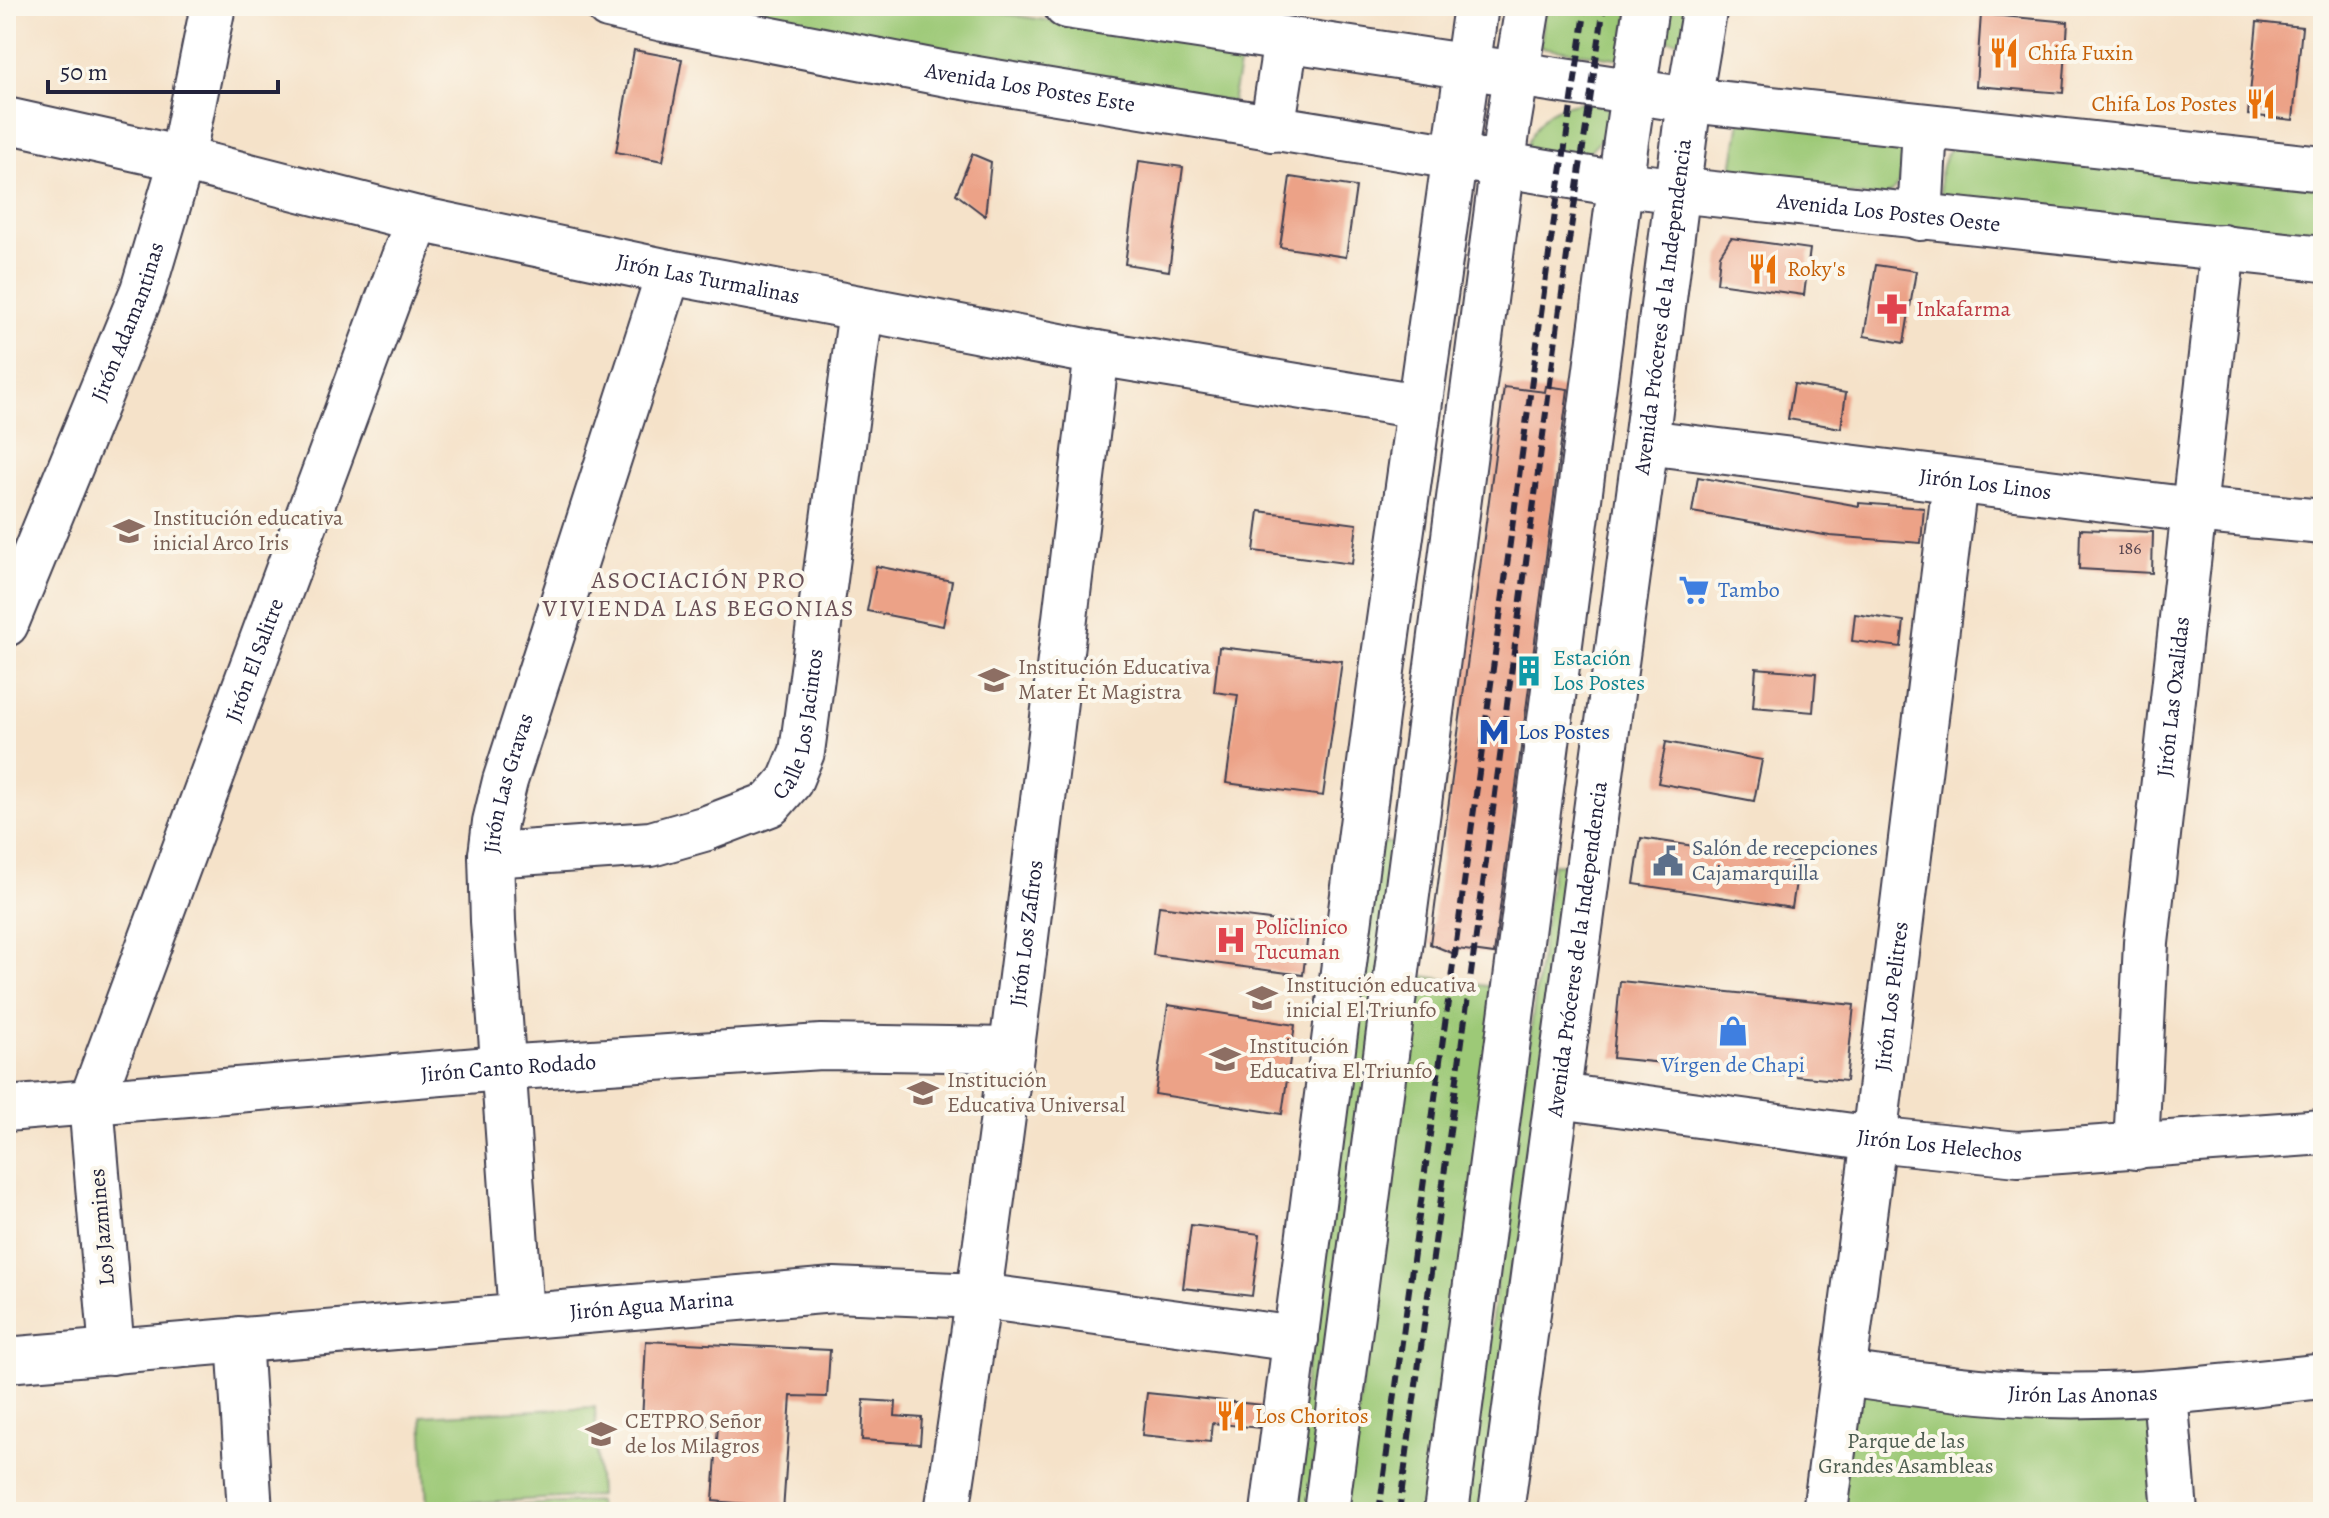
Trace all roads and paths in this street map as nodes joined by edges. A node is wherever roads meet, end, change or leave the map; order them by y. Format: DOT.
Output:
graph roads {
  1 [pos="213,6"];
  2 [pos="608,6"];
  3 [pos="1066,6"];
  4 [pos="1476,6"];
  5 [pos="1528,6"];
  6 [pos="1646,6"];
  7 [pos="1705,6"];
  8 [pos="1175,14"];
  9 [pos="1286,40"];
  10 [pos="1466,68"];
  11 [pos="1517,75"];
  12 [pos="1632,93"];
  13 [pos="1689,100"];
  14 [pos="6,120"];
  15 [pos="1925,127"];
  16 [pos="1272,129"];
  17 [pos="182,159"];
  18 [pos="1455,159"];
  19 [pos="1503,165"];
  20 [pos="2323,169"];
  21 [pos="1620,184"];
  22 [pos="1677,192"];
  23 [pos="1920,218"];
  24 [pos="418,219"];
  25 [pos="2223,247"];
  26 [pos="2323,259"];
  27 [pos="669,272"];
  28 [pos="861,310"];
  29 [pos="1097,353"];
  30 [pos="1418,406"];
  31 [pos="1646,442"];
  32 [pos="1955,482"];
  33 [pos="2193,510"];
  34 [pos="2323,522"];
  35 [pos="6,624"];
  36 [pos="491,855"];
  37 [pos="1012,1050"];
  38 [pos="502,1068"];
  39 [pos="6,1079"];
  40 [pos="1559,1096"];
  41 [pos="83,1103"];
  42 [pos="6,1109"];
  43 [pos="2323,1132"];
  44 [pos="1874,1139"];
  45 [pos="2136,1147"];
  46 [pos="980,1296"];
  47 [pos="521,1316"];
  48 [pos="239,1339"];
  49 [pos="1296,1339"];
  50 [pos="112,1352"];
  51 [pos="6,1360"];
  52 [pos="1844,1374"];
  53 [pos="2323,1376"];
  54 [pos="2165,1393"];
  55 [pos="250,1512"];
  56 [pos="947,1512"];
  57 [pos="1273,1512"];
  58 [pos="1326,1512"];
  59 [pos="1446,1512"];
  60 [pos="1501,1512"];
  61 [pos="1825,1512"];
  62 [pos="2175,1512"];
  1 -- 17 [label="street, Jirón Adamantinas"];
  2 -- 16 [label="street, Avenida Los Postes Este"];
  3 -- 8 [label="street"];
  4 -- 10 [label="street"];
  5 -- 11 [label="street"];
  6 -- 12 [label="street"];
  7 -- 13 [label="street, Avenida Próceres de la Independencia"];
  8 -- 9 [label="street"];
  9 -- 10 [label="street"];
  9 -- 16 [label="street"];
  10 -- 11 [label="street"];
  10 -- 18 [label="street"];
  11 -- 12 [label="street"];
  11 -- 19 [label="street"];
  12 -- 13 [label="street"];
  12 -- 21 [label="street"];
  13 -- 15 [label="street"];
  13 -- 22 [label="street, Avenida Próceres de la Independencia"];
  14 -- 17 [label="street, Jirón Las Turmalinas"];
  15 -- 20 [label="street"];
  15 -- 23 [label="street"];
  16 -- 18 [label="street, Avenida Los Postes Este"];
  17 -- 24 [label="street, Jirón Las Turmalinas"];
  17 -- 35 [label="street, Jirón Adamantinas"];
  18 -- 19 [label="street, Avenida Los Postes Oeste"];
  18 -- 30 [label="street"];
  19 -- 21 [label="street, Avenida Los Postes Oeste"];
  19 -- 58 [label="street"];
  21 -- 22 [label="street, Avenida Los Postes Oeste"];
  21 -- 59 [label="street"];
  22 -- 23 [label="street, Avenida Los Postes Oeste"];
  22 -- 31 [label="street, Avenida Próceres de la Independencia"];
  23 -- 25 [label="street, Avenida Los Postes Oeste"];
  24 -- 27 [label="street, Jirón Las Turmalinas"];
  24 -- 41 [label="street, Jirón El Salitre"];
  25 -- 26 [label="street, Avenida Los Postes Oeste"];
  25 -- 33 [label="street, Jirón Las Oxalidas"];
  27 -- 28 [label="street, Jirón Las Turmalinas"];
  27 -- 36 [label="street, Jirón Las Gravas"];
  28 -- 29 [label="street, Jirón Las Turmalinas"];
  28 -- 36 [label="street, Calle Los Jacintos"];
  29 -- 30 [label="street, Jirón Las Turmalinas"];
  29 -- 37 [label="street, Jirón Los Zafiros"];
  30 -- 49 [label="street"];
  31 -- 32 [label="street, Jirón Los Linos"];
  31 -- 40 [label="street, Avenida Próceres de la Independencia"];
  32 -- 33 [label="street, Jirón Los Linos"];
  32 -- 44 [label="street, Jirón Los Pelitres"];
  33 -- 34 [label="street, Jirón Los Linos"];
  33 -- 45 [label="street, Jirón Las Oxalidas"];
  36 -- 38 [label="street, Jirón Las Gravas"];
  37 -- 38 [label="street, Jirón Canto Rodado"];
  37 -- 46 [label="street, Jirón Los Zafiros"];
  38 -- 41 [label="street, Jirón Canto Rodado"];
  38 -- 47 [label="street, Jirón Las Gravas"];
  39 -- 41 [label="street"];
  40 -- 44 [label="street, Jirón Los Helechos"];
  40 -- 60 [label="street, Avenida Próceres de la Independencia"];
  41 -- 42 [label="street, Jirón Canto Rodado"];
  41 -- 50 [label="street, Los Jazmines"];
  43 -- 45 [label="street, Jirón Los Helechos"];
  44 -- 45 [label="street, Jirón Los Helechos"];
  44 -- 52 [label="street, Jirón Los Pelitres"];
  46 -- 47 [label="street, Jirón Agua Marina"];
  46 -- 49 [label="street, Jirón Agua Marina"];
  46 -- 56 [label="street, Jirón Los Zafiros"];
  47 -- 48 [label="street, Jirón Agua Marina"];
  48 -- 50 [label="street, Jirón Agua Marina"];
  48 -- 55 [label="street"];
  49 -- 57 [label="street"];
  50 -- 51 [label="street, Jirón Agua Marina"];
  52 -- 54 [label="street, Jirón Las Anonas"];
  52 -- 61 [label="street, Jirón Los Pelitres"];
  53 -- 54 [label="street, Jirón Las Anonas"];
  54 -- 62 [label="street"];
}
